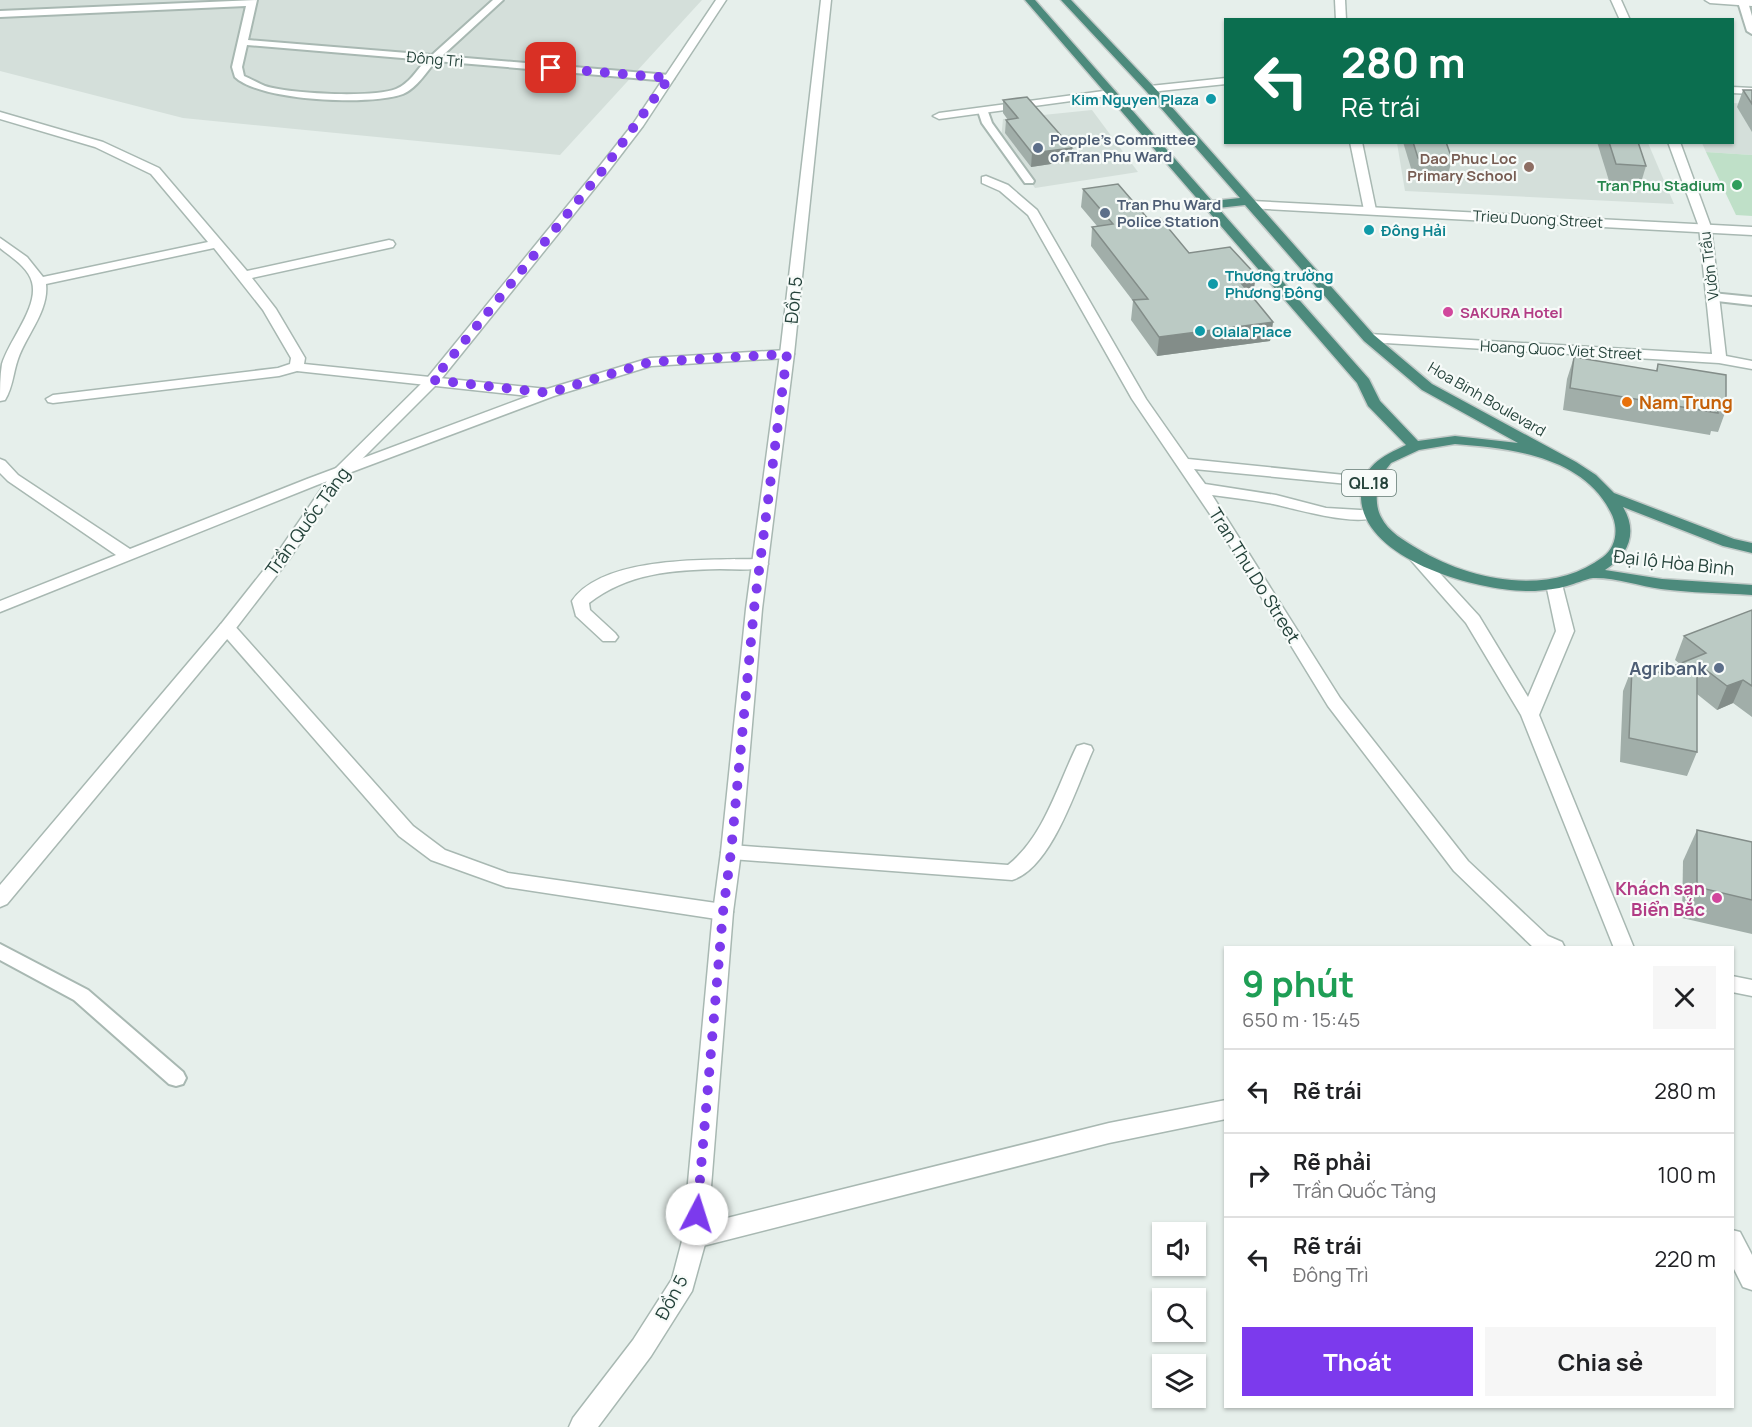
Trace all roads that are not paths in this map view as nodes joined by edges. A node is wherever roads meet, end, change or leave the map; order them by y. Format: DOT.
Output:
graph roads {
  1 [pos="498,0"];
  2 [pos="721,0"];
  3 [pos="826,0"];
  4 [pos="1030,0"];
  5 [pos="1066,0"];
  6 [pos="1340,0"];
  7 [pos="1616,0"];
  8 [pos="1710,0"];
  9 [pos="251,1"];
  10 [pos="1747,2"];
  11 [pos="0,14"];
  12 [pos="1341,18"];
  13 [pos="1623,18"];
  14 [pos="1752,31"];
  15 [pos="243,42"];
  16 [pos="433,58"];
  17 [pos="669,78"];
  18 [pos="1224,81"];
  19 [pos="1150,89"];
  20 [pos="1734,90"];
  21 [pos="1752,91"];
  22 [pos="1111,93"];
  23 [pos="983,111"];
  24 [pos="0,115"];
  25 [pos="939,116"];
  26 [pos="1356,144"];
  27 [pos="1675,144"];
  28 [pos="986,180"];
  29 [pos="1029,181"];
  30 [pos="1250,203"];
  31 [pos="1209,205"];
  32 [pos="1370,210"];
  33 [pos="1705,227"];
  34 [pos="1752,231"];
  35 [pos="0,242"];
  36 [pos="216,244"];
  37 [pos="389,244"];
  38 [pos="244,276"];
  39 [pos="39,282"];
  40 [pos="1712,297"];
  41 [pos="1752,301"];
  42 [pos="1369,338"];
  43 [pos="787,354"];
  44 [pos="1719,360"];
  45 [pos="1752,365"];
  46 [pos="296,367"];
  47 [pos="433,380"];
  48 [pos="549,393"];
  49 [pos="0,397"];
  50 [pos="53,399"];
  51 [pos="1415,446"];
  52 [pos="1183,463"];
  53 [pos="0,464"];
  54 [pos="340,472"];
  55 [pos="1583,473"];
  56 [pos="1369,481"];
  57 [pos="1200,488"];
  58 [pos="1611,497"];
  59 [pos="1371,514"];
  60 [pos="1752,548"];
  61 [pos="128,555"];
  62 [pos="1418,558"];
  63 [pos="759,564"];
  64 [pos="1592,573"];
  65 [pos="1554,584"];
  66 [pos="1752,590"];
  67 [pos="0,607"];
  68 [pos="227,628"];
  69 [pos="609,637"];
  70 [pos="1530,715"];
  71 [pos="1084,750"];
  72 [pos="731,852"];
  73 [pos="0,898"];
  74 [pos="723,912"];
  75 [pos="1550,946"];
  76 [pos="1623,946"];
  77 [pos="0,951"];
  78 [pos="1734,984"];
  79 [pos="1752,988"];
  80 [pos="176,1078"];
  81 [pos="1224,1109"];
  82 [pos="695,1237"];
  83 [pos="1734,1244"];
  84 [pos="1752,1279"];
  85 [pos="582,1427"];
  1 -- 16 [label="lane"];
  2 -- 17 [label="street, Trần Quốc Tảng"];
  3 -- 43 [label="street, Đồn 5"];
  4 -- 22 [label="highway"];
  5 -- 19 [label="highway, Hoa Binh Boulevard / QL.18"];
  6 -- 12 [label="street"];
  7 -- 13 [label="street"];
  8 -- 10 [label="street"];
  9 -- 11 [label="lane"];
  9 -- 15 [label="lane"];
  10 -- 14 [label="lane"];
  15 -- 16 [label="lane, Đông Trì"];
  15 -- 16 [label="lane"];
  16 -- 17 [label="lane, Đông Trì"];
  17 -- 47 [label="street, Trần Quốc Tảng"];
  18 -- 19 [label="street"];
  19 -- 22 [label="highway"];
  19 -- 30 [label="highway, Hoa Binh Boulevard / QL.18"];
  20 -- 21 [label="street"];
  22 -- 23 [label="street"];
  22 -- 31 [label="highway"];
  23 -- 25 [label="street"];
  23 -- 29 [label="lane"];
  24 -- 36 [label="street"];
  26 -- 32 [label="street"];
  27 -- 33 [label="street, Vườn Trầu"];
  28 -- 52 [label="street, Tran Thu Do Street"];
  30 -- 31 [label="highway"];
  30 -- 32 [label="street, Trieu Duong Street"];
  30 -- 42 [label="highway, Hoa Binh Boulevard / QL.18"];
  31 -- 51 [label="highway"];
  32 -- 33 [label="street, Trieu Duong Street"];
  33 -- 34 [label="street, Trieu Duong Street"];
  33 -- 40 [label="street, Vườn Trầu"];
  35 -- 39 [label="street"];
  36 -- 38 [label="street"];
  36 -- 39 [label="street"];
  37 -- 38 [label="street"];
  38 -- 46 [label="street"];
  39 -- 49 [label="street"];
  40 -- 41 [label="lane"];
  40 -- 44 [label="street, Vườn Trầu"];
  42 -- 44 [label="street, Hoang Quoc Viet Street"];
  42 -- 55 [label="highway, Hoa Binh Boulevard / QL.18"];
  43 -- 48 [label="street"];
  43 -- 63 [label="street, Đồn 5"];
  44 -- 45 [label="street, Hoang Quoc Viet Street"];
  46 -- 47 [label="street"];
  46 -- 50 [label="street"];
  47 -- 48 [label="street"];
  47 -- 54 [label="street, Trần Quốc Tảng"];
  48 -- 54 [label="street"];
  51 -- 55 [label="highway, QL.18"];
  51 -- 56 [label="highway, QL.18"];
  52 -- 56 [label="street"];
  52 -- 57 [label="street, Tran Thu Do Street"];
  53 -- 61 [label="street"];
  54 -- 61 [label="street"];
  54 -- 68 [label="street, Trần Quốc Tảng"];
  55 -- 58 [label="highway, QL.18"];
  56 -- 59 [label="highway, QL.18"];
  57 -- 59 [label="street"];
  57 -- 75 [label="street, Tran Thu Do Street"];
  58 -- 60 [label="highway, Đại lộ Hòa Bình / QL.18"];
  58 -- 64 [label="highway, QL.18"];
  59 -- 62 [label="highway, QL.18"];
  61 -- 67 [label="street"];
  62 -- 65 [label="highway, QL.18"];
  62 -- 70 [label="street"];
  63 -- 69 [label="street"];
  63 -- 72 [label="street, Đồn 5"];
  64 -- 65 [label="highway, QL.18"];
  64 -- 66 [label="highway, Đại lộ Hòa Bình / QL.18"];
  65 -- 70 [label="street"];
  68 -- 73 [label="street, Trần Quốc Tảng"];
  68 -- 74 [label="street"];
  70 -- 76 [label="street"];
  71 -- 72 [label="street"];
  72 -- 74 [label="street, Đồn 5"];
  74 -- 82 [label="street, Đồn 5"];
  77 -- 80 [label="lane"];
  78 -- 79 [label="street"];
  81 -- 82 [label="street"];
  82 -- 85 [label="street, Đồn 5"];
  83 -- 84 [label="street"];
}
